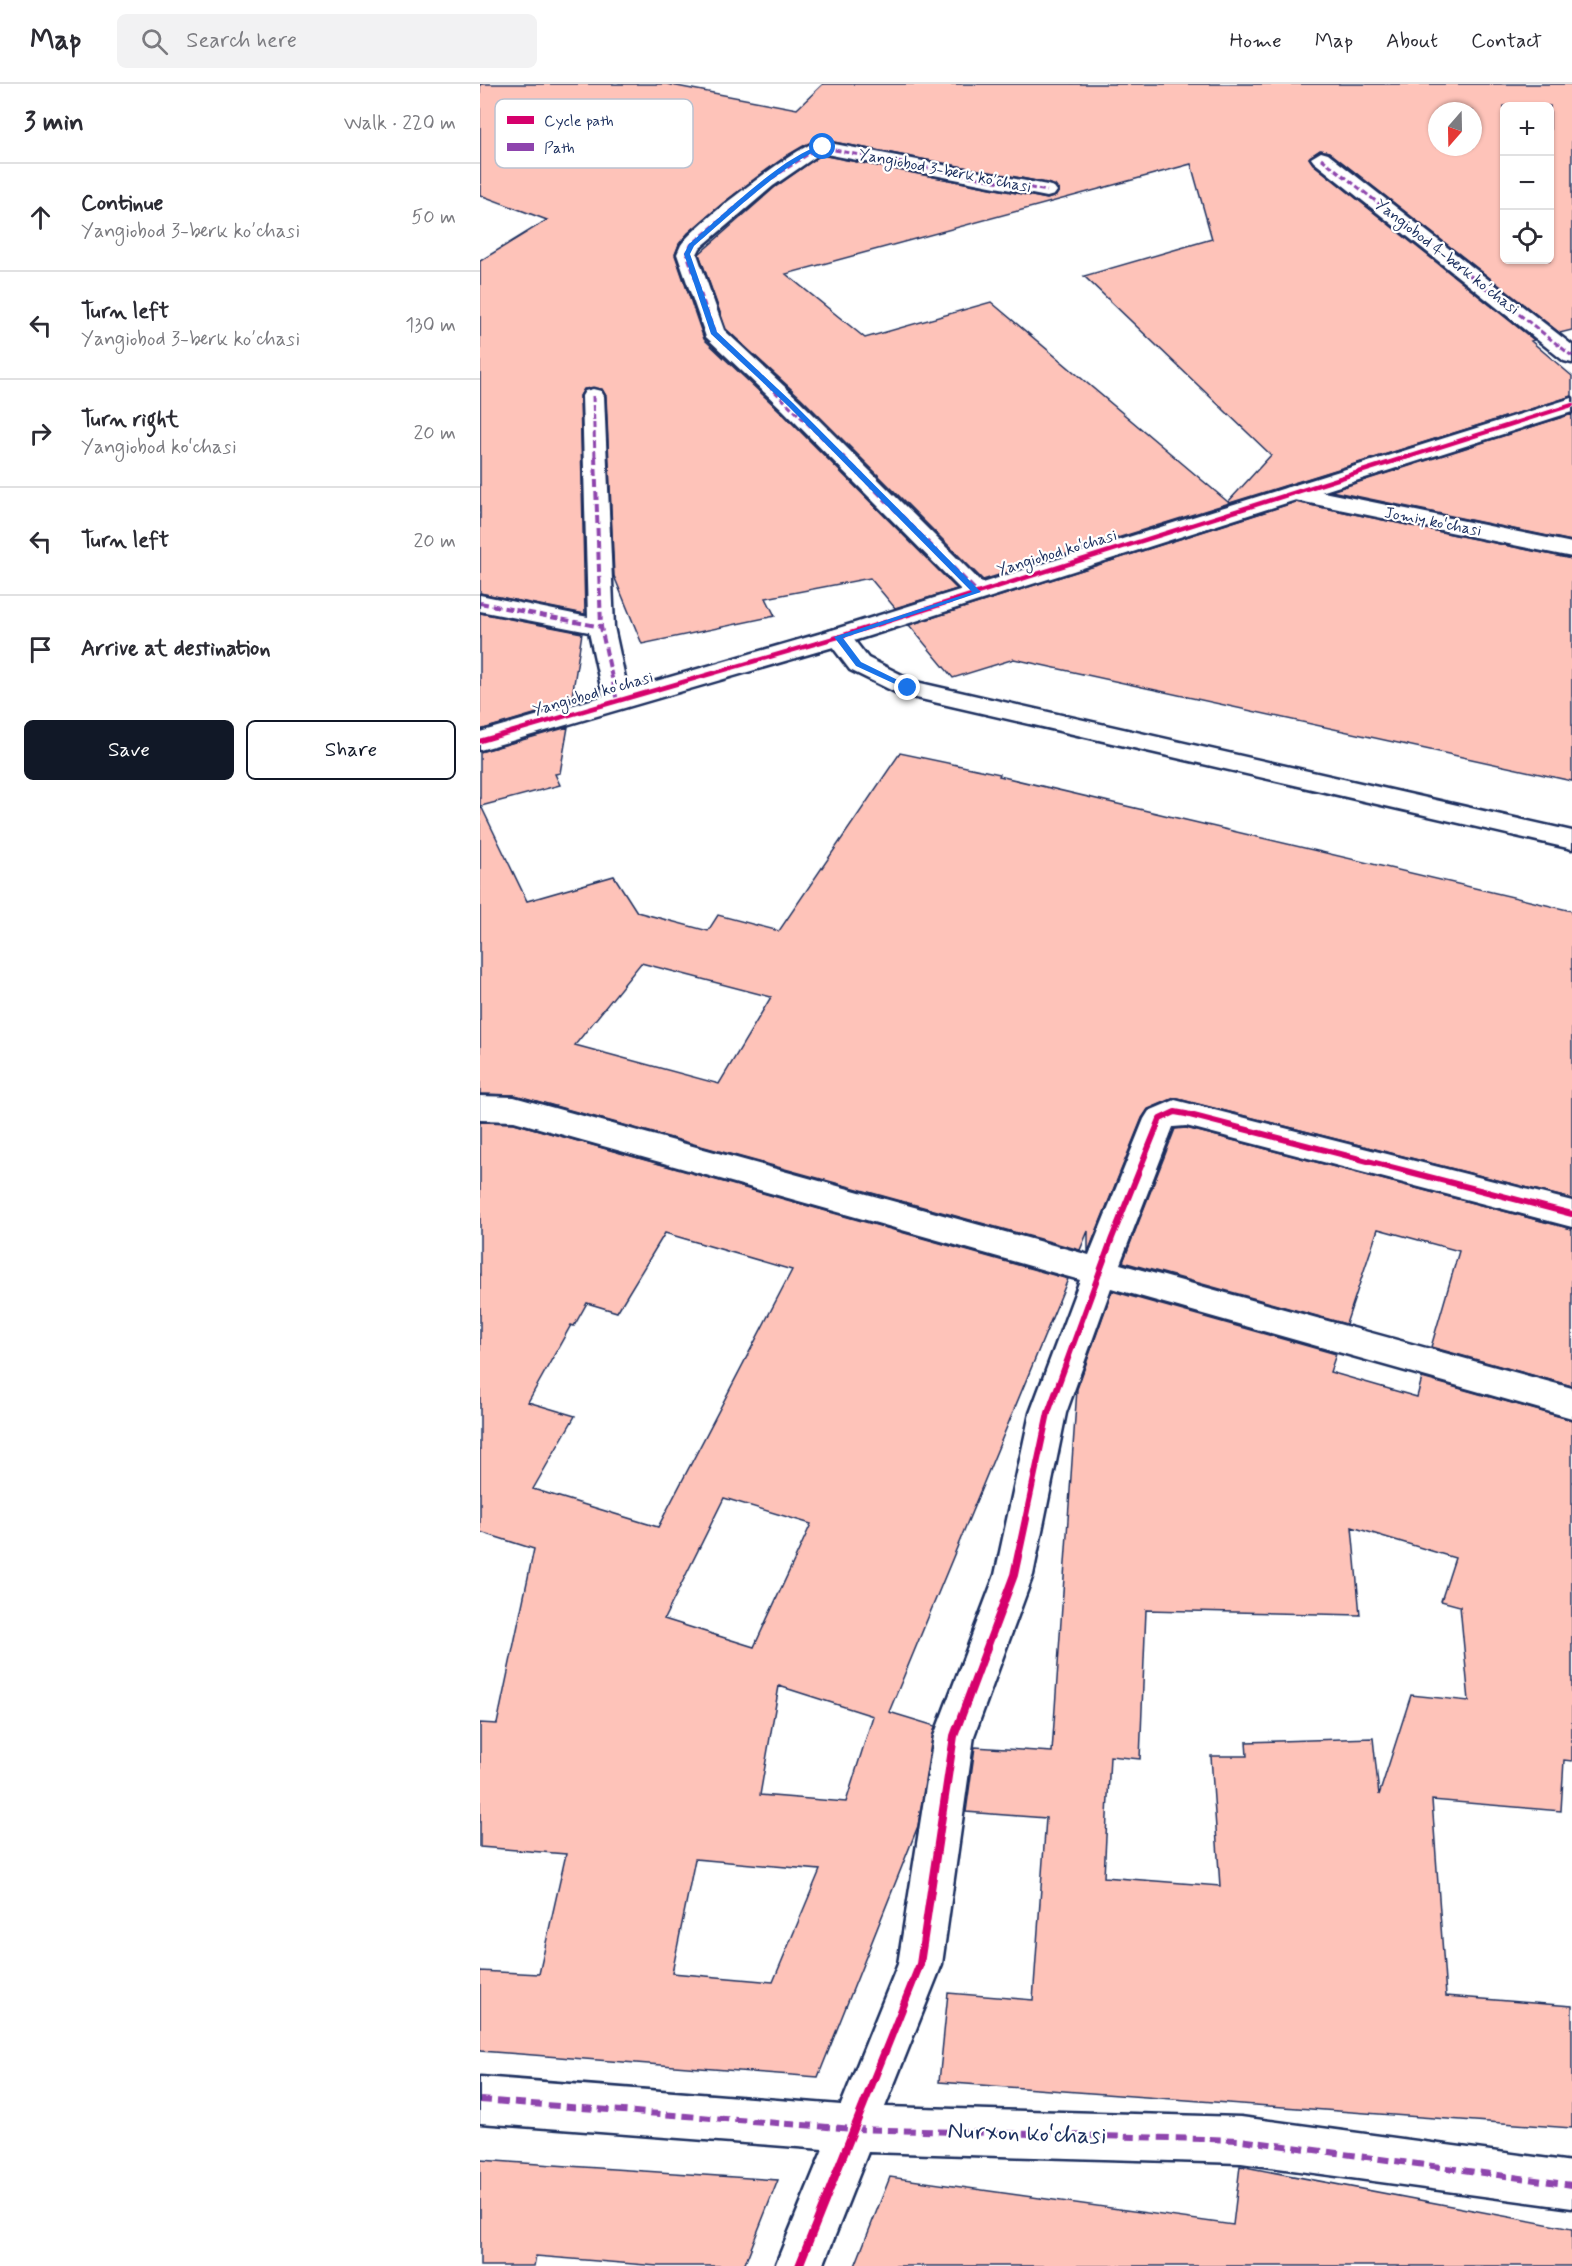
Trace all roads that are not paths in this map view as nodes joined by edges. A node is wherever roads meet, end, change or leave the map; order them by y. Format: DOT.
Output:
graph roads {
  1 [pos="1322,158"];
  2 [pos="1047,191"];
  3 [pos="1572,356"];
  4 [pos="593,396"];
  5 [pos="1572,405"];
  6 [pos="1294,493"];
  7 [pos="1572,550"];
  8 [pos="977,592"];
  9 [pos="480,603"];
  10 [pos="601,627"];
  11 [pos="838,637"];
  12 [pos="617,701"];
  13 [pos="480,741"];
  14 [pos="1572,840"];
  15 [pos="480,1108"];
  16 [pos="1572,1214"];
  17 [pos="1100,1271"];
  18 [pos="1572,1403"];
  19 [pos="480,2100"];
  20 [pos="854,2128"];
  21 [pos="1572,2185"];
  22 [pos="799,2266"];
  1 -- 3 [label="street, Yangiobod 4-berk koʼchasi"];
  2 -- 8 [label="street, Yangiobod 3-berk koʼchasi"];
  4 -- 10 [label="street"];
  5 -- 6 [label="street, Yangiobod koʻchasi"];
  6 -- 7 [label="street, Jomiy koʻchasi"];
  6 -- 8 [label="street, Yangiobod koʻchasi"];
  8 -- 11 [label="street, Yangiobod koʻchasi"];
  9 -- 10 [label="street"];
  10 -- 12 [label="street"];
  11 -- 12 [label="street, Yangiobod koʻchasi"];
  11 -- 14 [label="street"];
  12 -- 13 [label="street, Yangiobod koʻchasi"];
  15 -- 17 [label="street"];
  16 -- 17 [label="street"];
  17 -- 18 [label="street"];
  17 -- 20 [label="street"];
  19 -- 20 [label="street, Nurxon koʻchasi"];
  20 -- 21 [label="street, Nurxon koʻchasi"];
  20 -- 22 [label="street"];
}
